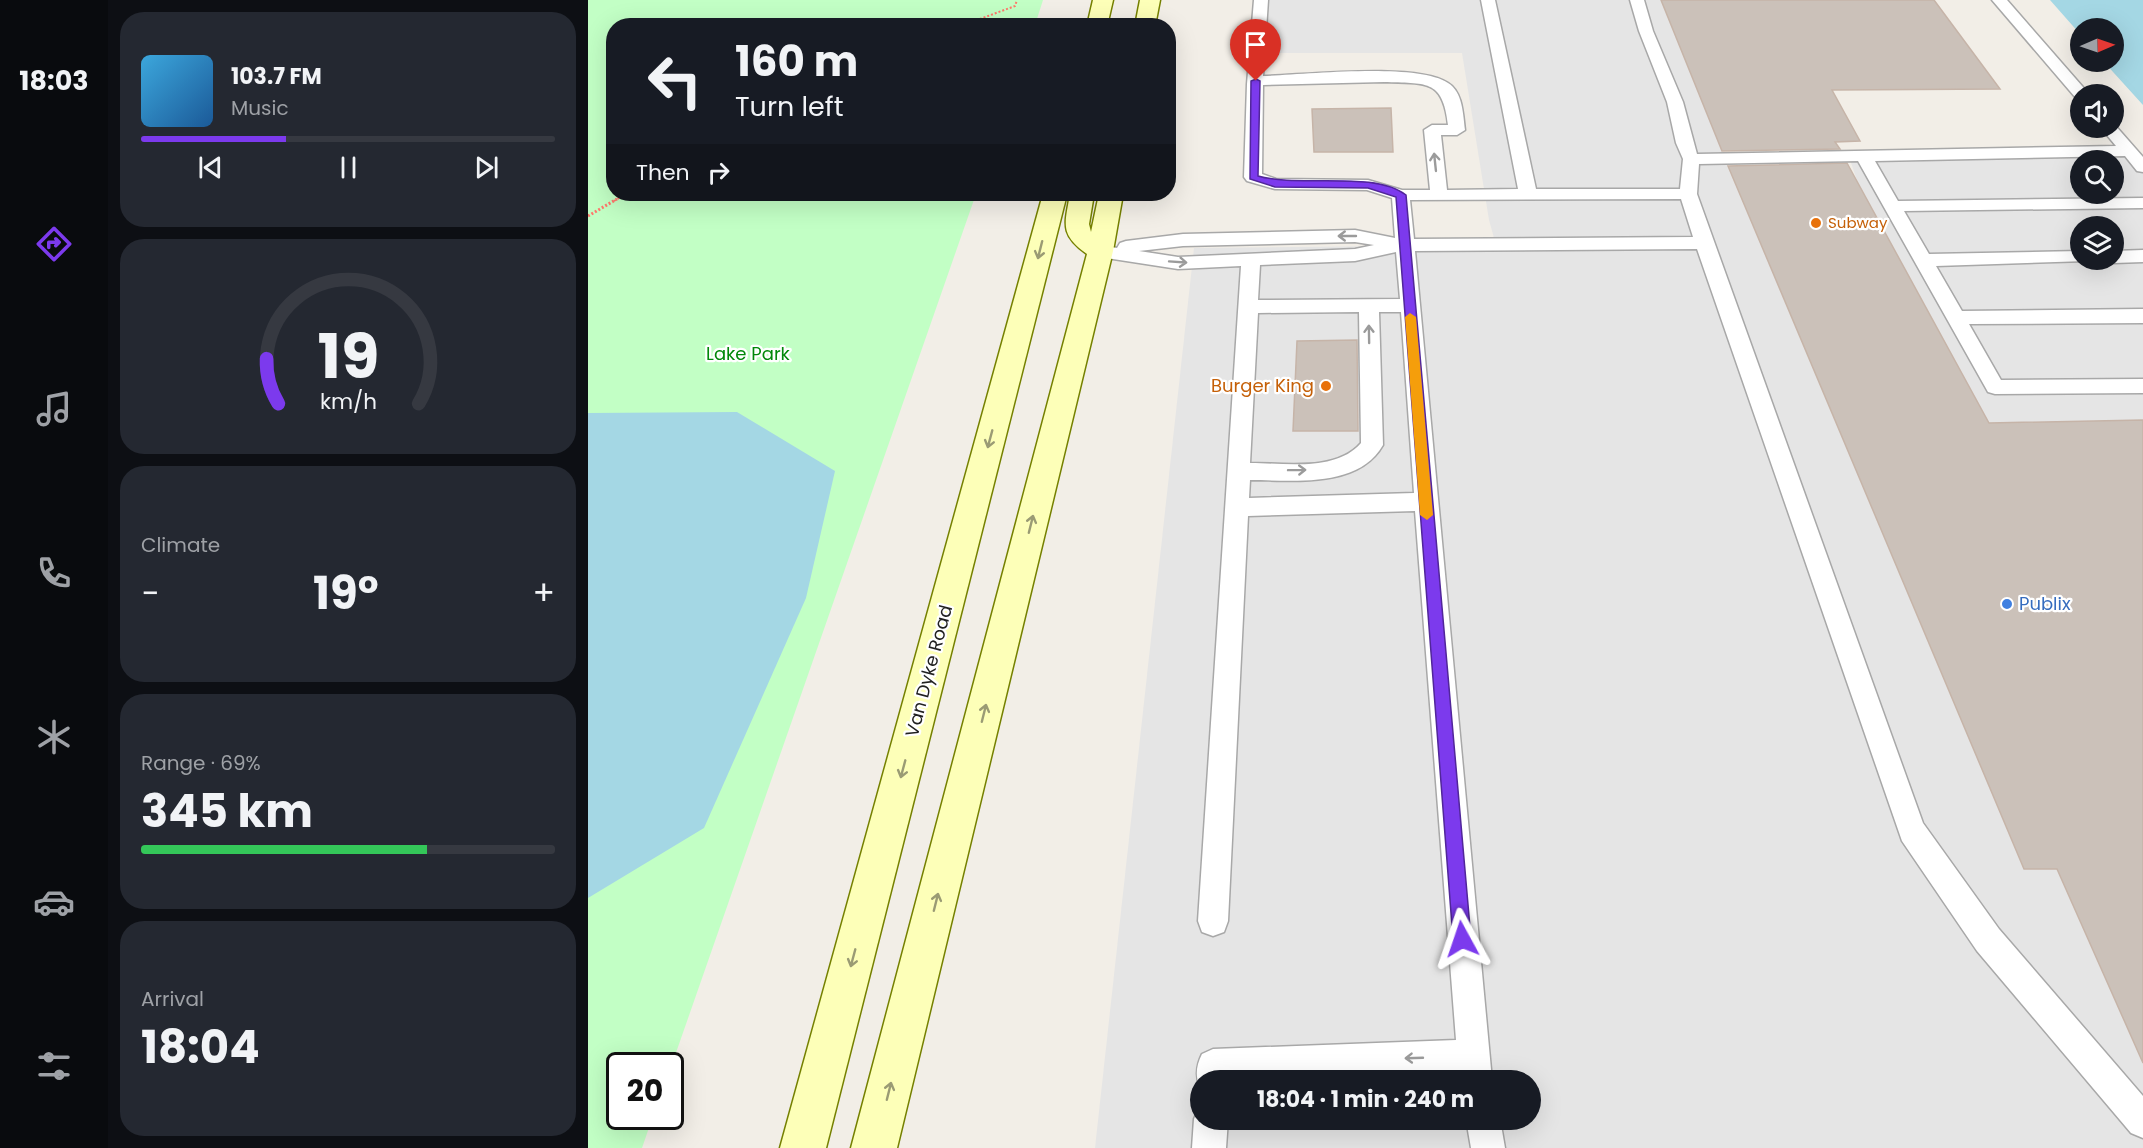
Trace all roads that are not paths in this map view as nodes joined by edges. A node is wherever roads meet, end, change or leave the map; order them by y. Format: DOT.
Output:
graph roads {
  1 [pos="1103,0"];
  2 [pos="1117,0"];
  3 [pos="1150,0"];
  4 [pos="1262,0"];
  5 [pos="1488,0"];
  6 [pos="1637,0"];
  7 [pos="1999,0"];
  8 [pos="1099,18"];
  9 [pos="1116,18"];
  10 [pos="1147,18"];
  11 [pos="1256,81"];
  12 [pos="2072,84"];
  13 [pos="2118,138"];
  14 [pos="2130,152"];
  15 [pos="1864,156"];
  16 [pos="1691,159"];
  17 [pos="2143,167"];
  18 [pos="1528,194"];
  19 [pos="1688,194"];
  20 [pos="1401,195"];
  21 [pos="1439,195"];
  22 [pos="1053,201"];
  23 [pos="1081,201"];
  24 [pos="1110,201"];
  25 [pos="2143,203"];
  26 [pos="1892,206"];
  27 [pos="1704,243"];
  28 [pos="1404,245"];
  29 [pos="1100,251"];
  30 [pos="2124,256"];
  31 [pos="2143,256"];
  32 [pos="2070,257"];
  33 [pos="1923,260"];
  34 [pos="1251,261"];
  35 [pos="1409,305"];
  36 [pos="1369,306"];
  37 [pos="1248,307"];
  38 [pos="2143,316"];
  39 [pos="1956,318"];
  40 [pos="2143,386"];
  41 [pos="1239,471"];
  42 [pos="1426,502"];
  43 [pos="1237,507"];
  44 [pos="1213,921"];
  45 [pos="1474,1068"];
  46 [pos="1213,1070"];
  47 [pos="2143,1121"];
  48 [pos="1210,1130"];
  49 [pos="1485,1130"];
  50 [pos="802,1148"];
  51 [pos="874,1148"];
  52 [pos="1209,1148"];
  53 [pos="1488,1148"];
  1 -- 8 [label="main road"];
  2 -- 9 [label="main road"];
  3 -- 10 [label="main road"];
  4 -- 11 [label="lane"];
  5 -- 18 [label="lane"];
  6 -- 16 [label="lane"];
  7 -- 12 [label="lane"];
  11 -- 20 [label="lane"];
  21 -- 11 [label="lane, one-way"];
  13 -- 14 [label="lane"];
  14 -- 15 [label="lane"];
  14 -- 17 [label="lane"];
  15 -- 16 [label="lane"];
  15 -- 26 [label="lane"];
  16 -- 19 [label="lane"];
  18 -- 19 [label="lane"];
  18 -- 21 [label="lane"];
  19 -- 27 [label="lane"];
  20 -- 21 [label="lane"];
  20 -- 28 [label="lane"];
  22 -- 50 [label="main road, Van Dyke Road, one-way"];
  23 -- 29 [label="main road"];
  24 -- 29 [label="main road"];
  25 -- 26 [label="lane"];
  26 -- 33 [label="lane"];
  27 -- 28 [label="lane"];
  27 -- 47 [label="lane"];
  28 -- 29 [label="lane, one-way"];
  28 -- 34 [label="lane"];
  28 -- 35 [label="lane"];
  29 -- 34 [label="lane, one-way"];
  51 -- 29 [label="main road, one-way"];
  30 -- 31 [label="lane"];
  32 -- 33 [label="lane"];
  33 -- 39 [label="lane"];
  34 -- 37 [label="lane"];
  35 -- 36 [label="lane"];
  35 -- 42 [label="lane"];
  36 -- 37 [label="lane"];
  41 -- 36 [label="lane, one-way"];
  37 -- 41 [label="lane"];
  38 -- 39 [label="lane"];
  39 -- 40 [label="lane"];
  41 -- 43 [label="lane"];
  42 -- 43 [label="lane"];
  42 -- 45 [label="lane"];
  43 -- 44 [label="lane"];
  45 -- 46 [label="lane, one-way"];
  48 -- 52 [label="lane"];
  49 -- 53 [label="lane"];
}
